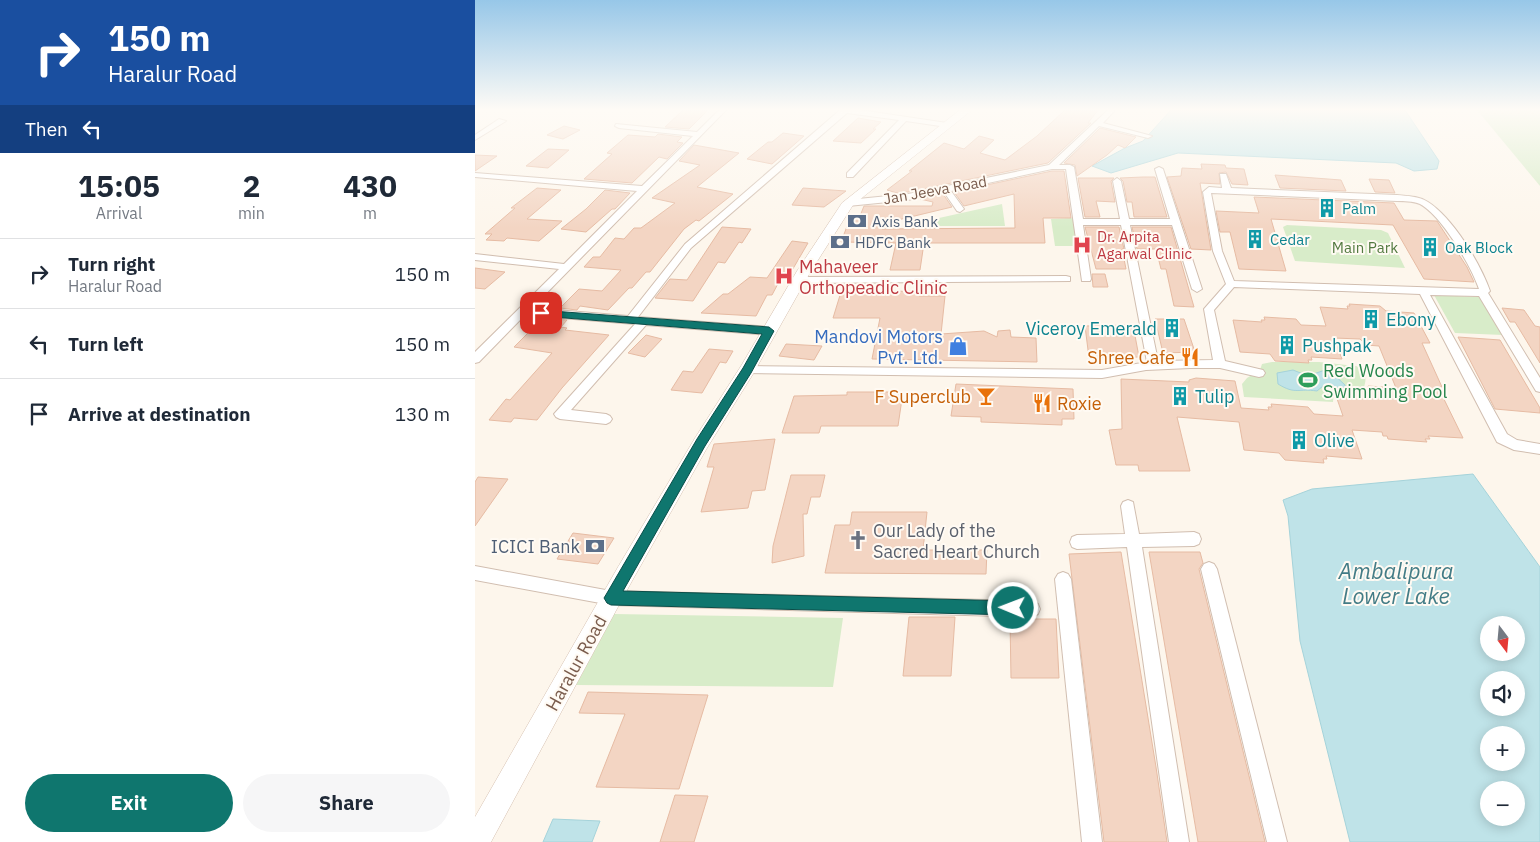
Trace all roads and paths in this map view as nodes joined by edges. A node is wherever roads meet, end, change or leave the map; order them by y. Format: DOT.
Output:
graph roads {
  1 [pos="683,149"];
  2 [pos="799,149"];
  3 [pos="875,149"];
  4 [pos="917,149"];
  5 [pos="1070,149"];
  6 [pos="1051,167"];
  7 [pos="1159,169"];
  8 [pos="475,175"];
  9 [pos="850,175"];
  10 [pos="1223,176"];
  11 [pos="1117,181"];
  12 [pos="643,189"];
  13 [pos="946,189"];
  14 [pos="1227,191"];
  15 [pos="848,204"];
  16 [pos="960,210"];
  17 [pos="1079,222"];
  18 [pos="1124,222"];
  19 [pos="1175,222"];
  20 [pos="475,257"];
  21 [pos="566,267"];
  22 [pos="1065,279"];
  23 [pos="1085,279"];
  24 [pos="799,280"];
  25 [pos="1231,284"];
  26 [pos="1197,289"];
  27 [pos="1423,291"];
  28 [pos="1482,292"];
  29 [pos="522,311"];
  30 [pos="631,319"];
  31 [pos="644,320"];
  32 [pos="769,331"];
  33 [pos="475,359"];
  34 [pos="1220,364"];
  35 [pos="1153,365"];
  36 [pos="747,370"];
  37 [pos="1259,374"];
  38 [pos="1540,388"];
  39 [pos="606,419"];
  40 [pos="1540,449"];
  41 [pos="1128,506"];
  42 [pos="1194,538"];
  43 [pos="1135,540"];
  44 [pos="1077,542"];
  45 [pos="1209,569"];
  46 [pos="475,573"];
  47 [pos="1063,579"];
  48 [pos="611,598"];
  49 [pos="1032,609"];
  50 [pos="476,842"];
  51 [pos="1092,842"];
  52 [pos="1179,842"];
  53 [pos="1277,842"];
  1 -- 12 [label="street"];
  2 -- 30 [label="street"];
  3 -- 9 [label="street"];
  4 -- 15 [label="street, Haralur Road"];
  5 -- 6 [label="street"];
  6 -- 13 [label="street, Jan Jeeva Road"];
  6 -- 17 [label="street"];
  7 -- 19 [label="street"];
  8 -- 12 [label="street"];
  10 -- 14 [label="street"];
  11 -- 18 [label="street"];
  12 -- 21 [label="street"];
  13 -- 15 [label="street, Jan Jeeva Road"];
  13 -- 16 [label="street"];
  14 -- 25 [label="street"];
  14 -- 28 [label="street"];
  15 -- 24 [label="street, Haralur Road"];
  17 -- 18 [label="street"];
  17 -- 23 [label="street"];
  18 -- 19 [label="street"];
  18 -- 35 [label="street"];
  19 -- 26 [label="street"];
  20 -- 21 [label="street"];
  21 -- 29 [label="street"];
  22 -- 24 [label="street"];
  24 -- 32 [label="street, Haralur Road"];
  25 -- 27 [label="street"];
  25 -- 34 [label="street"];
  27 -- 28 [label="street"];
  27 -- 40 [label="street"];
  28 -- 38 [label="street"];
  29 -- 30 [label="street"];
  29 -- 33 [label="street"];
  30 -- 31 [label="street"];
  31 -- 32 [label="street"];
  31 -- 39 [label="street"];
  32 -- 36 [label="street, Haralur Road"];
  34 -- 35 [label="street"];
  34 -- 37 [label="street"];
  35 -- 36 [label="street"];
  36 -- 48 [label="street, Haralur Road"];
  41 -- 43 [label="street"];
  42 -- 43 [label="street"];
  43 -- 44 [label="street"];
  43 -- 52 [label="street"];
  45 -- 53 [label="street"];
  46 -- 48 [label="street"];
  47 -- 51 [label="street"];
  48 -- 49 [label="street"];
  48 -- 50 [label="street, Haralur Road"];
}
